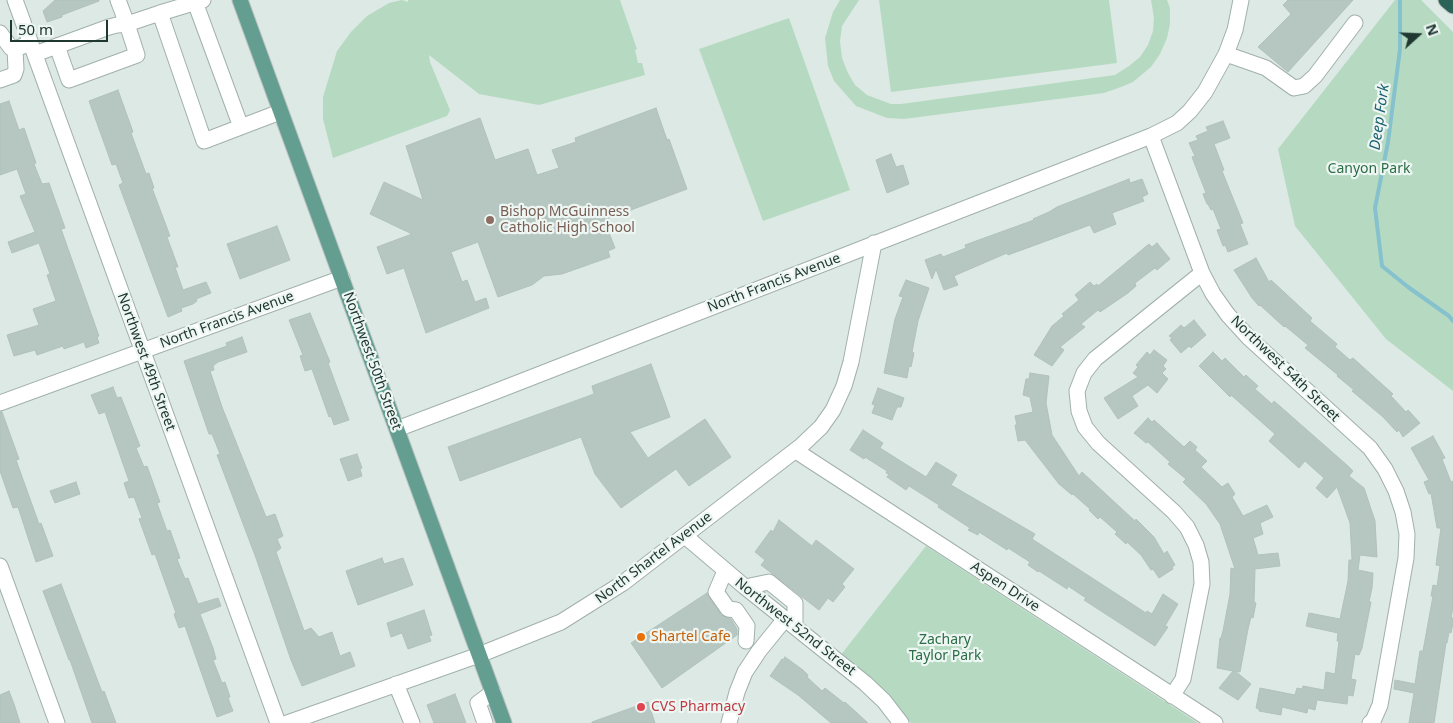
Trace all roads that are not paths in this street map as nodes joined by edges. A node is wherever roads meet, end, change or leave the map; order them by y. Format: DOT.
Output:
graph roads {
  1 [pos="15,0"];
  2 [pos="118,0"];
  3 [pos="240,0"];
  4 [pos="1241,0"];
  5 [pos="1446,0"];
  6 [pos="199,1"];
  7 [pos="1453,6"];
  8 [pos="160,13"];
  9 [pos="1355,23"];
  10 [pos="127,24"];
  11 [pos="0,33"];
  12 [pos="57,46"];
  13 [pos="15,49"];
  14 [pos="33,49"];
  15 [pos="1226,54"];
  16 [pos="0,80"];
  17 [pos="280,112"];
  18 [pos="241,127"];
  19 [pos="1151,136"];
  20 [pos="874,243"];
  21 [pos="1202,273"];
  22 [pos="342,278"];
  23 [pos="142,352"];
  24 [pos="0,403"];
  25 [pos="397,429"];
  26 [pos="796,451"];
  27 [pos="685,536"];
  28 [pos="0,566"];
  29 [pos="725,571"];
  30 [pos="790,623"];
  31 [pos="746,641"];
  32 [pos="479,655"];
  33 [pos="396,684"];
  34 [pos="492,692"];
  35 [pos="1172,696"];
  36 [pos="57,723"];
  37 [pos="278,723"];
  38 [pos="288,723"];
  39 [pos="412,723"];
  40 [pos="485,723"];
  41 [pos="504,723"];
  42 [pos="729,723"];
  43 [pos="900,723"];
  44 [pos="1215,723"];
  45 [pos="1370,723"];
  1 -- 14 [label="street, Northwest 49th Street"];
  2 -- 10 [label="street"];
  3 -- 17 [label="main road, Northwest 50th Street"];
  4 -- 15 [label="street"];
  5 -- 7 [label="highway"];
  6 -- 8 [label="street"];
  6 -- 18 [label="street"];
  8 -- 10 [label="street"];
  8 -- 18 [label="street"];
  9 -- 15 [label="street"];
  10 -- 12 [label="street"];
  10 -- 12 [label="street"];
  11 -- 13 [label="street"];
  12 -- 14 [label="street"];
  13 -- 14 [label="street"];
  13 -- 16 [label="street"];
  14 -- 23 [label="street, Northwest 49th Street"];
  15 -- 19 [label="street"];
  17 -- 18 [label="street"];
  17 -- 22 [label="main road, Northwest 50th Street"];
  19 -- 20 [label="street, North Francis Avenue"];
  19 -- 21 [label="street, Northwest 54th Street"];
  20 -- 25 [label="street, North Francis Avenue"];
  20 -- 26 [label="street, North Shartel Avenue"];
  21 -- 35 [label="street"];
  21 -- 45 [label="street, Northwest 54th Street"];
  22 -- 23 [label="street, North Francis Avenue"];
  22 -- 25 [label="main road, Northwest 50th Street"];
  23 -- 24 [label="street, North Francis Avenue"];
  23 -- 37 [label="street, Northwest 49th Street"];
  25 -- 32 [label="main road, Northwest 50th Street"];
  26 -- 27 [label="street, North Shartel Avenue"];
  26 -- 35 [label="street, Aspen Drive"];
  27 -- 29 [label="street, Northwest 52nd Street"];
  27 -- 32 [label="street, North Shartel Avenue"];
  28 -- 36 [label="street"];
  29 -- 30 [label="street, Northwest 52nd Street"];
  29 -- 31 [label="street"];
  30 -- 42 [label="street"];
  30 -- 43 [label="street, Northwest 52nd Street"];
  32 -- 33 [label="street, North Shartel Avenue"];
  32 -- 34 [label="main road, Northwest 50th Street"];
  33 -- 38 [label="street, North Shartel Avenue"];
  33 -- 39 [label="street"];
  34 -- 40 [label="street"];
  34 -- 41 [label="main road, Northwest 50th Street"];
  35 -- 44 [label="street, Aspen Drive"];
}
